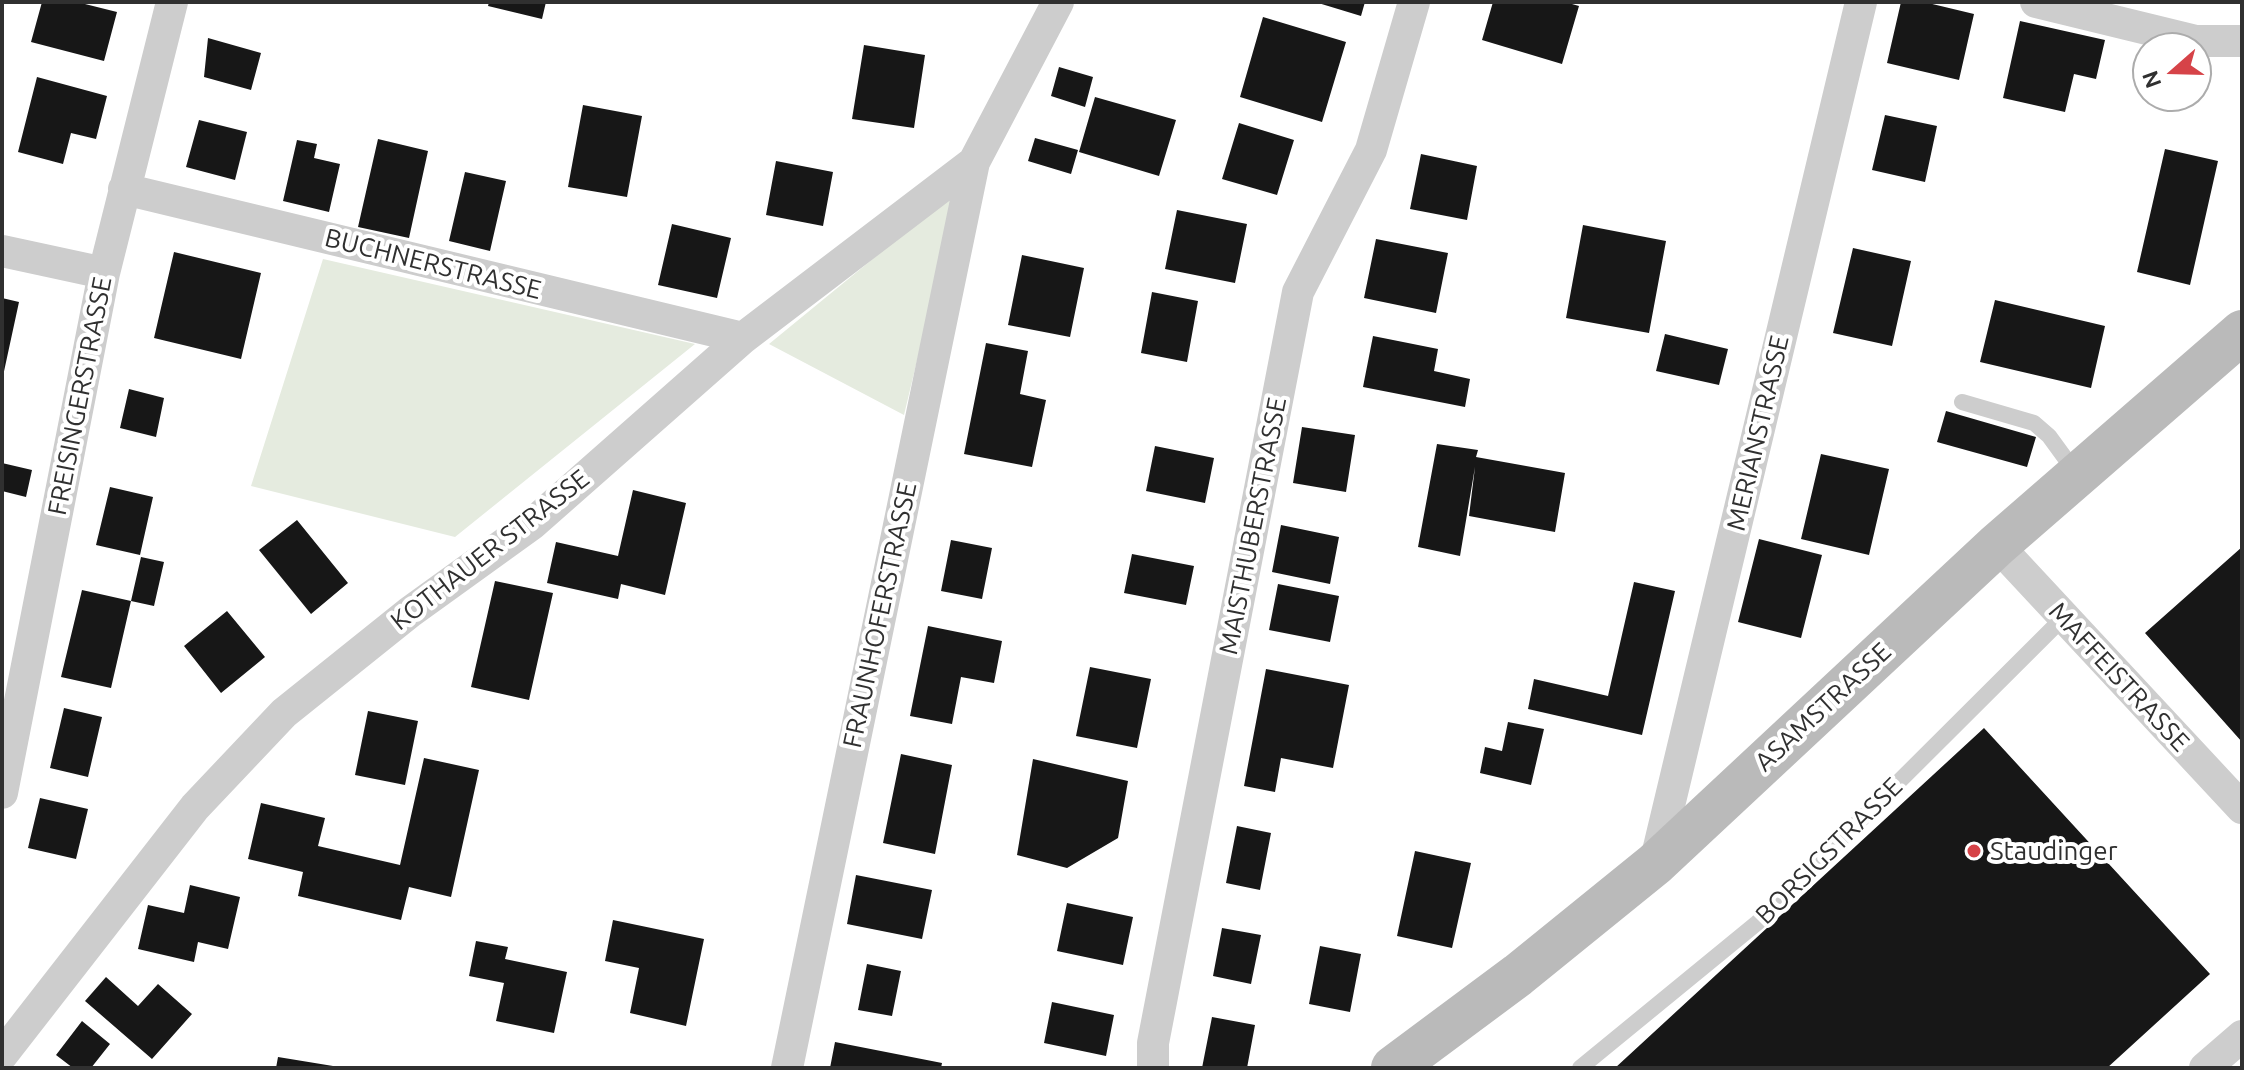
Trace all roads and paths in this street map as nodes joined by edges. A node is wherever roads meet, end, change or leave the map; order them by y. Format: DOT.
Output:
graph roads {
  1 [pos="172,2"];
  2 [pos="1058,2"];
  3 [pos="1414,2"];
  4 [pos="1861,2"];
  5 [pos="2036,2"];
  6 [pos="2242,41"];
  7 [pos="974,162"];
  8 [pos="124,189"];
  9 [pos="2,251"];
  10 [pos="104,273"];
  11 [pos="2241,334"];
  12 [pos="743,338"];
  13 [pos="1962,402"];
  14 [pos="2076,474"];
  15 [pos="1997,545"];
  16 [pos="2063,618"];
  17 [pos="12,693"];
  18 [pos="2,793"];
  19 [pos="2242,808"];
  20 [pos="1655,864"];
  21 [pos="2242,1036"];
  22 [pos="2,1055"];
  23 [pos="787,1068"];
  24 [pos="1153,1068"];
  25 [pos="1393,1068"];
  26 [pos="1580,1068"];
  27 [pos="2205,1068"];
  1 -- 8 [label="street, FREISINGERSTRASSE"];
  2 -- 7 [label="street, KOTHAUER STRASSE"];
  3 -- 24 [label="street, MAISTHUBERSTRASSE"];
  4 -- 20 [label="street, MERIANSTRASSE"];
  5 -- 6 [label="street"];
  7 -- 12 [label="street, KOTHAUER STRASSE"];
  7 -- 23 [label="street, FRAUNHOFERSTRASSE"];
  8 -- 10 [label="street, FREISINGERSTRASSE"];
  8 -- 12 [label="street, BUCHNERSTRASSE"];
  9 -- 10 [label="street"];
  10 -- 17 [label="street, FREISINGERSTRASSE"];
  11 -- 14 [label="street, ASAMSTRASSE"];
  12 -- 22 [label="street, KOTHAUER STRASSE"];
  13 -- 14 [label="lane"];
  14 -- 15 [label="street, ASAMSTRASSE"];
  15 -- 16 [label="street, MAFFEISTRASSE"];
  15 -- 20 [label="street, ASAMSTRASSE"];
  16 -- 19 [label="street, MAFFEISTRASSE"];
  16 -- 26 [label="lane, BORSIGSTRASSE"];
  17 -- 18 [label="street, FREISINGERSTRASSE"];
  20 -- 25 [label="street, ASAMSTRASSE"];
  21 -- 27 [label="street"];
}
